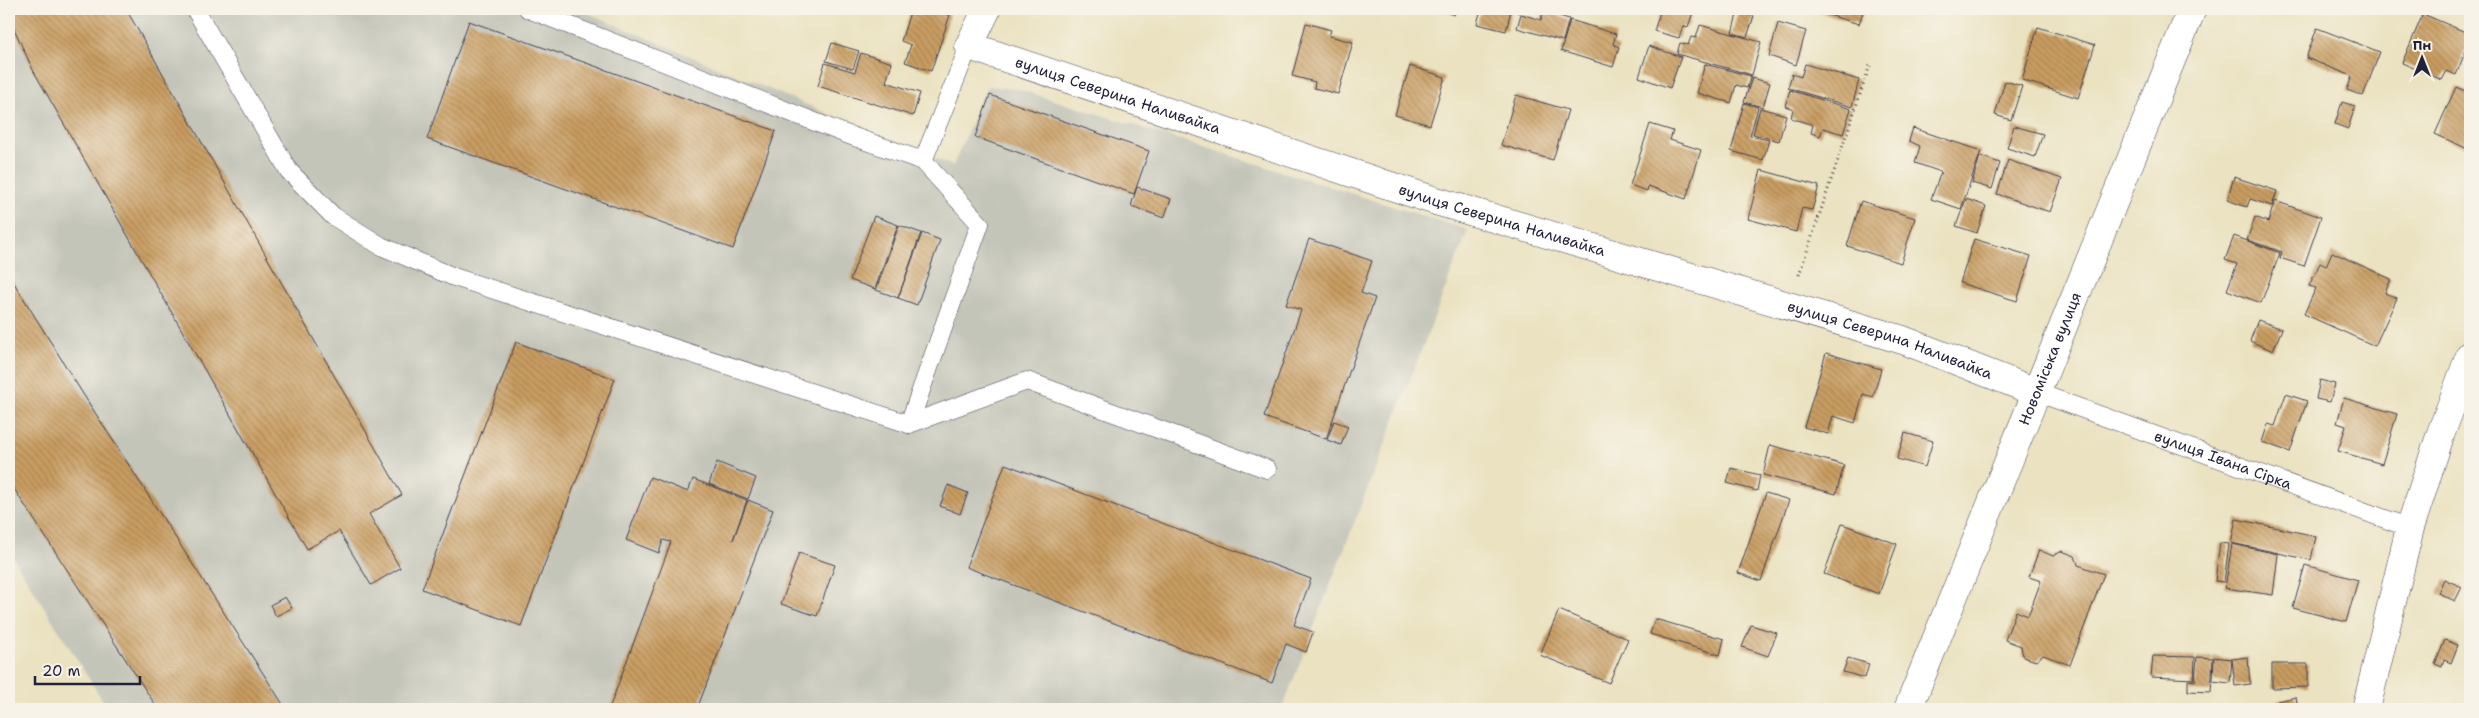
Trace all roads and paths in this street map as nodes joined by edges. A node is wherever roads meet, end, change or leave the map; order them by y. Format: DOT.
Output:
graph roads {
  1 [pos="195,9"];
  2 [pos="528,9"];
  3 [pos="987,9"];
  4 [pos="2192,9"];
  5 [pos="969,46"];
  6 [pos="1870,65"];
  7 [pos="923,161"];
  8 [pos="1789,306"];
  9 [pos="2470,355"];
  10 [pos="2036,392"];
  11 [pos="909,424"];
  12 [pos="1267,470"];
  13 [pos="2410,528"];
  14 [pos="1908,709"];
  15 [pos="2366,709"];
  1 -- 11 [label="lane"];
  2 -- 7 [label="lane"];
  3 -- 5 [label="street"];
  4 -- 10 [label="street, Новоміська вулиця"];
  5 -- 7 [label="lane"];
  5 -- 8 [label="street, вулиця Северина Наливайка"];
  6 -- 8 [label="path"];
  7 -- 11 [label="lane"];
  8 -- 10 [label="street, вулиця Северина Наливайка"];
  9 -- 13 [label="street"];
  10 -- 13 [label="lane, вулиця Івана Сірка"];
  10 -- 14 [label="street, Новоміська вулиця"];
  11 -- 12 [label="lane"];
  13 -- 15 [label="street"];
}
